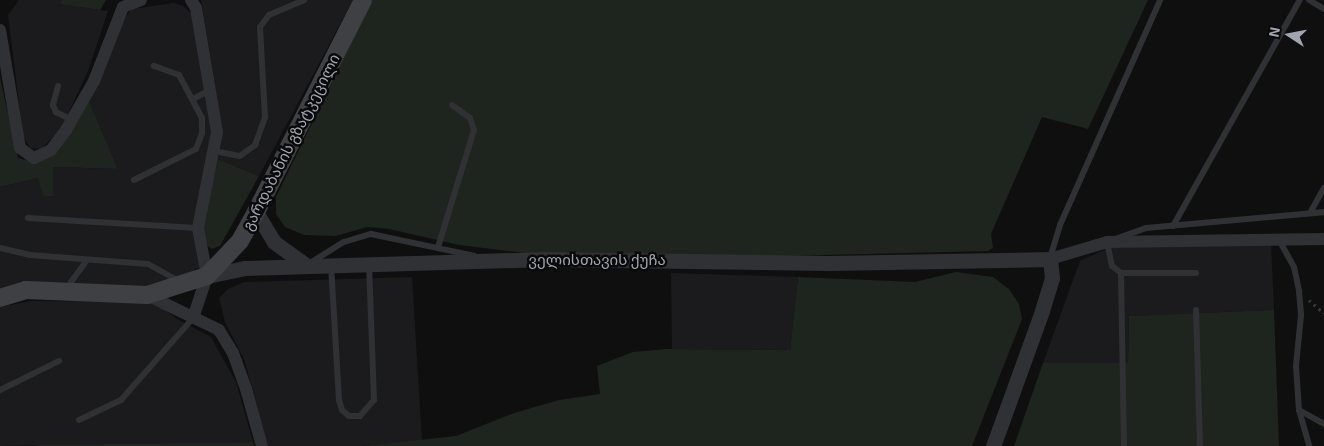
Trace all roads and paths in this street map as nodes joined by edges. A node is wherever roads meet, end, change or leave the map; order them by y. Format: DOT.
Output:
graph roads {
  1 [pos="141,0"];
  2 [pos="192,0"];
  3 [pos="304,0"];
  4 [pos="1160,0"];
  5 [pos="1300,0"];
  6 [pos="1309,0"];
  7 [pos="359,2"];
  8 [pos="1324,9"];
  9 [pos="0,30"];
  10 [pos="154,66"];
  11 [pos="58,86"];
  12 [pos="210,90"];
  13 [pos="193,99"];
  14 [pos="452,105"];
  15 [pos="72,120"];
  16 [pos="214,151"];
  17 [pos="134,180"];
  18 [pos="1324,188"];
  19 [pos="256,212"];
  20 [pos="1324,212"];
  21 [pos="1310,213"];
  22 [pos="28,218"];
  23 [pos="1173,226"];
  24 [pos="198,228"];
  25 [pos="1324,239"];
  26 [pos="1279,240"];
  27 [pos="1107,242"];
  28 [pos="438,247"];
  29 [pos="0,248"];
  30 [pos="1050,259"];
  31 [pos="87,260"];
  32 [pos="494,260"];
  33 [pos="369,263"];
  34 [pos="331,264"];
  35 [pos="306,265"];
  36 [pos="1121,273"];
  37 [pos="1196,273"];
  38 [pos="206,276"];
  39 [pos="183,284"];
  40 [pos="71,291"];
  41 [pos="1298,291"];
  42 [pos="147,295"];
  43 [pos="0,298"];
  44 [pos="1196,310"];
  45 [pos="1324,313"];
  46 [pos="193,318"];
  47 [pos="59,361"];
  48 [pos="0,390"];
  49 [pos="1299,410"];
  50 [pos="79,420"];
  51 [pos="1324,424"];
  52 [pos="262,446"];
  53 [pos="993,446"];
  54 [pos="1124,446"];
  55 [pos="1200,446"];
  56 [pos="1309,446"];
  1 -- 15 [label="street"];
  2 -- 12 [label="street"];
  3 -- 16 [label="lane"];
  4 -- 30 [label="lane"];
  5 -- 23 [label="lane"];
  6 -- 8 [label="lane"];
  7 -- 19 [label="main road, გარდაბანის გზატკეცილი"];
  9 -- 15 [label="street"];
  10 -- 13 [label="lane"];
  11 -- 15 [label="lane"];
  12 -- 13 [label="lane"];
  12 -- 16 [label="street"];
  13 -- 17 [label="lane"];
  14 -- 28 [label="lane"];
  16 -- 24 [label="street"];
  18 -- 21 [label="lane"];
  19 -- 35 [label="street"];
  19 -- 38 [label="main road, გარდაბანის გზატკეცილი"];
  20 -- 21 [label="lane"];
  21 -- 23 [label="lane"];
  22 -- 24 [label="lane"];
  23 -- 27 [label="lane"];
  24 -- 38 [label="street"];
  25 -- 26 [label="street"];
  26 -- 27 [label="street"];
  26 -- 41 [label="lane"];
  27 -- 30 [label="street"];
  27 -- 36 [label="lane"];
  28 -- 32 [label="lane"];
  28 -- 35 [label="lane"];
  29 -- 31 [label="lane"];
  30 -- 32 [label="street, ველისთავის ქუჩა"];
  30 -- 53 [label="street"];
  31 -- 39 [label="lane"];
  31 -- 40 [label="lane"];
  32 -- 33 [label="street, ველისთავის ქუჩა"];
  33 -- 34 [label="street, ველისთავის ქუჩა"];
  33 -- 34 [label="lane"];
  34 -- 35 [label="street, ველისთავის ქუჩა"];
  35 -- 38 [label="street, ველისთავის ქუჩა"];
  36 -- 37 [label="lane"];
  36 -- 54 [label="lane"];
  38 -- 39 [label="main road, ველისთავის ქუჩა"];
  38 -- 46 [label="street"];
  39 -- 42 [label="main road, ველისთავის ქუჩა"];
  40 -- 42 [label="main road"];
  40 -- 43 [label="main road"];
  41 -- 45 [label="path"];
  41 -- 49 [label="lane"];
  42 -- 46 [label="street"];
  44 -- 55 [label="lane"];
  46 -- 50 [label="lane"];
  46 -- 52 [label="street"];
  47 -- 48 [label="lane"];
  49 -- 51 [label="lane"];
  49 -- 56 [label="lane"];
}
